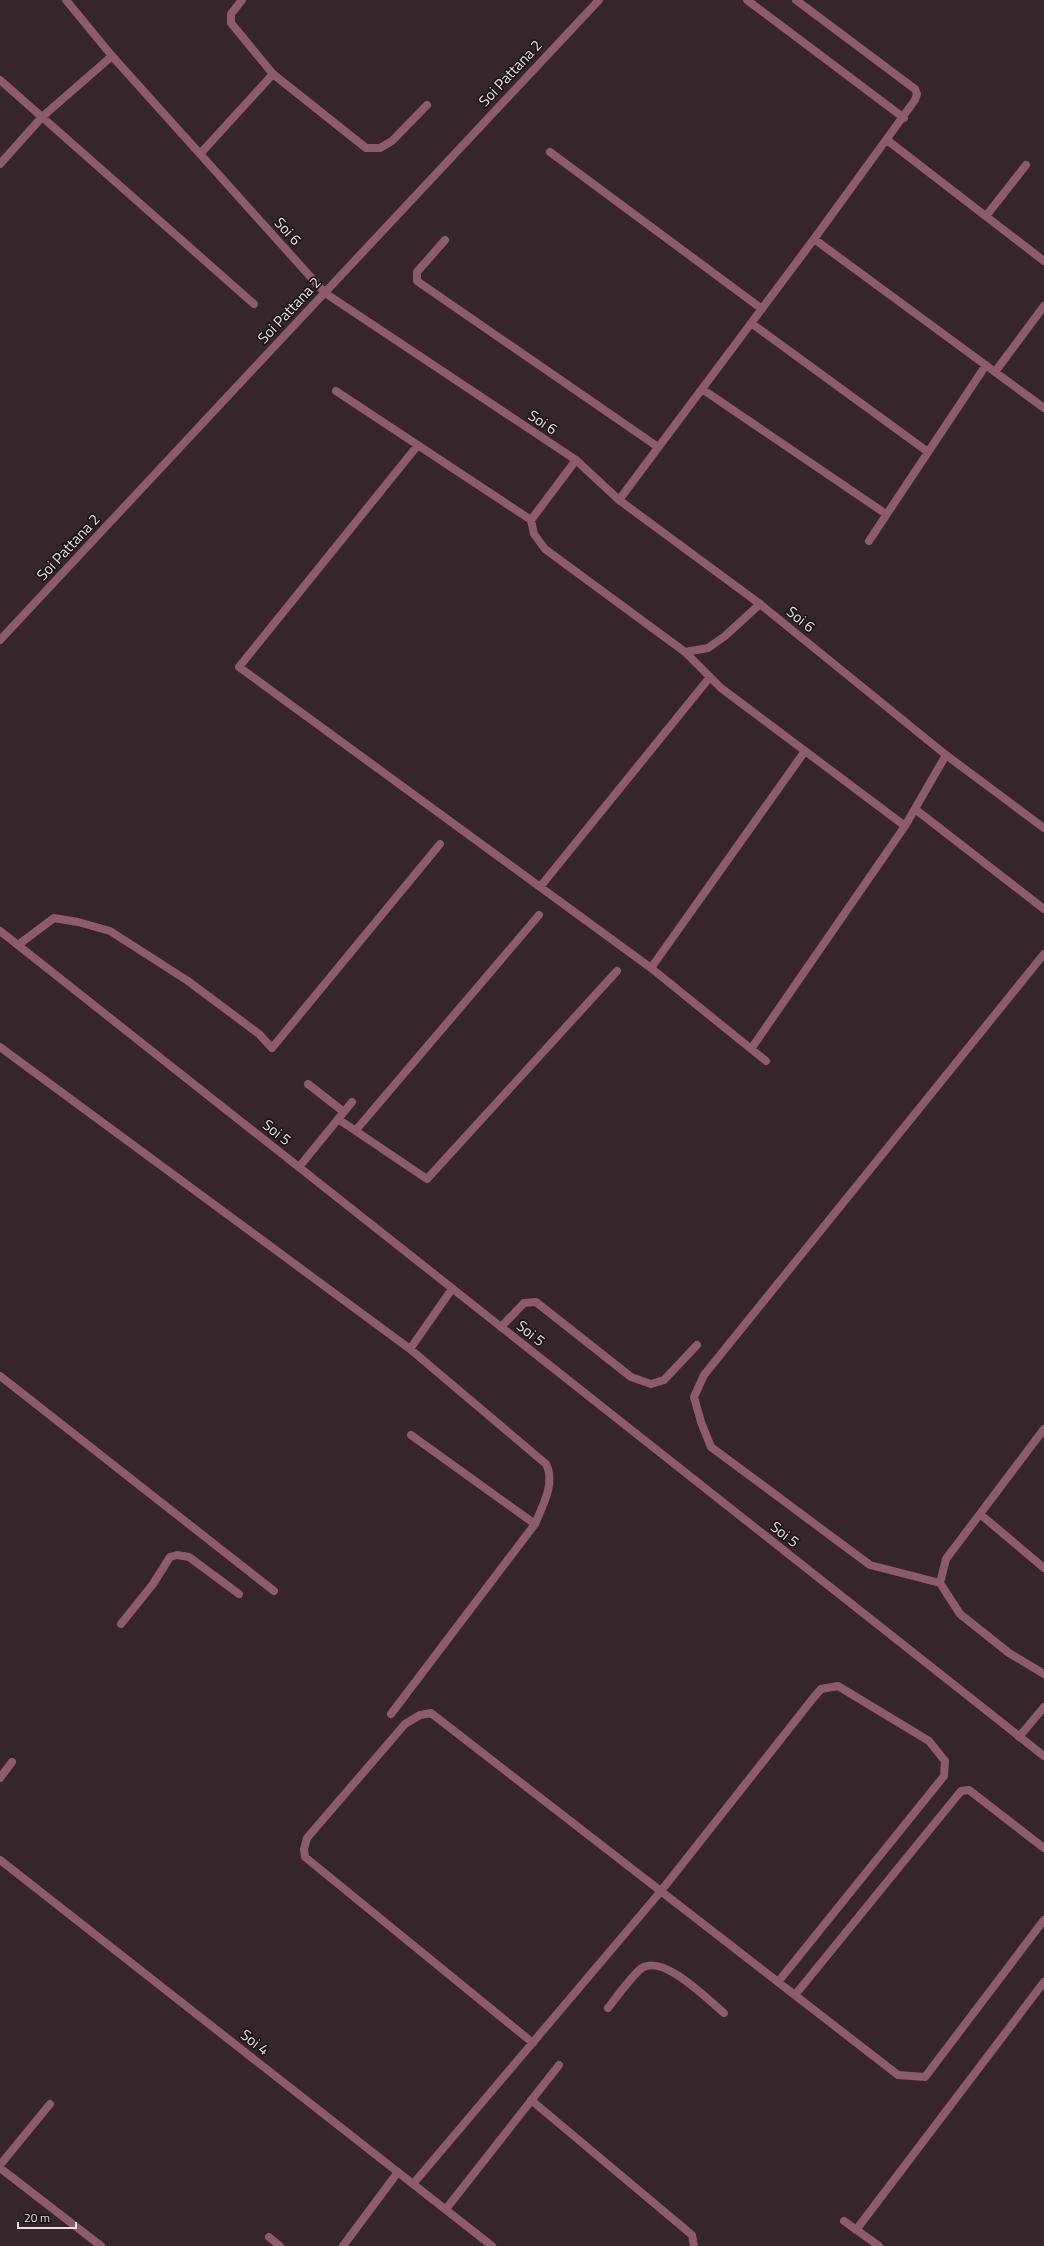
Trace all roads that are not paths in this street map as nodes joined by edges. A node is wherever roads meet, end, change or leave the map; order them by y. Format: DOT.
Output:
graph roads {
  1 [pos="66,0"];
  2 [pos="242,0"];
  3 [pos="599,0"];
  4 [pos="747,0"];
  5 [pos="796,0"];
  6 [pos="112,56"];
  7 [pos="273,74"];
  8 [pos="0,80"];
  9 [pos="427,105"];
  10 [pos="42,117"];
  11 [pos="904,118"];
  12 [pos="887,140"];
  13 [pos="550,152"];
  14 [pos="200,154"];
  15 [pos="0,164"];
  16 [pos="1026,165"];
  17 [pos="986,216"];
  18 [pos="814,239"];
  19 [pos="445,240"];
  20 [pos="1044,261"];
  21 [pos="325,293"];
  22 [pos="254,304"];
  23 [pos="1044,306"];
  24 [pos="762,309"];
  25 [pos="751,323"];
  26 [pos="986,365"];
  27 [pos="995,372"];
  28 [pos="702,388"];
  29 [pos="336,391"];
  30 [pos="1044,408"];
  31 [pos="418,446"];
  32 [pos="658,448"];
  33 [pos="928,452"];
  34 [pos="576,460"];
  35 [pos="619,500"];
  36 [pos="886,514"];
  37 [pos="531,520"];
  38 [pos="869,541"];
  39 [pos="760,604"];
  40 [pos="0,640"];
  41 [pos="685,652"];
  42 [pos="710,677"];
  43 [pos="805,751"];
  44 [pos="946,755"];
  45 [pos="915,808"];
  46 [pos="905,826"];
  47 [pos="1044,828"];
  48 [pos="440,844"];
  49 [pos="540,887"];
  50 [pos="1044,909"];
  51 [pos="539,915"];
  52 [pos="0,931"];
  53 [pos="18,945"];
  54 [pos="1044,954"];
  55 [pos="651,968"];
  56 [pos="616,971"];
  57 [pos="0,1047"];
  58 [pos="751,1049"];
  59 [pos="766,1061"];
  60 [pos="308,1084"];
  61 [pos="352,1102"];
  62 [pos="341,1115"];
  63 [pos="356,1130"];
  64 [pos="299,1168"];
  65 [pos="452,1289"];
  66 [pos="501,1327"];
  67 [pos="697,1345"];
  68 [pos="410,1349"];
  69 [pos="0,1376"];
  70 [pos="1044,1429"];
  71 [pos="411,1435"];
  72 [pos="980,1514"];
  73 [pos="534,1524"];
  74 [pos="1044,1568"];
  75 [pos="940,1583"];
  76 [pos="274,1591"];
  77 [pos="239,1594"];
  78 [pos="121,1624"];
  79 [pos="1044,1674"];
  80 [pos="1044,1707"];
  81 [pos="391,1714"];
  82 [pos="1019,1737"];
  83 [pos="1044,1756"];
  84 [pos="12,1762"];
  85 [pos="0,1778"];
  86 [pos="1044,1848"];
  87 [pos="0,1860"];
  88 [pos="661,1891"];
  89 [pos="1044,1920"];
  90 [pos="778,1982"];
  91 [pos="1044,1982"];
  92 [pos="795,1995"];
  93 [pos="608,2008"];
  94 [pos="724,2013"];
  95 [pos="533,2043"];
  96 [pos="559,2065"];
  97 [pos="531,2100"];
  98 [pos="50,2104"];
  99 [pos="0,2165"];
  100 [pos="0,2168"];
  101 [pos="398,2172"];
  102 [pos="413,2184"];
  103 [pos="446,2209"];
  104 [pos="844,2221"];
  105 [pos="856,2230"];
  106 [pos="269,2237"];
  107 [pos="101,2246"];
  108 [pos="280,2246"];
  109 [pos="343,2246"];
  110 [pos="492,2246"];
  111 [pos="694,2246"];
  112 [pos="879,2246"];
  1 -- 6 [label="street, Soi 6"];
  2 -- 7 [label="street"];
  3 -- 21 [label="street, Soi Pattana 2"];
  4 -- 11 [label="street"];
  5 -- 11 [label="street"];
  6 -- 10 [label="street"];
  6 -- 14 [label="street, Soi 6"];
  7 -- 9 [label="street"];
  7 -- 14 [label="street"];
  8 -- 10 [label="street"];
  10 -- 15 [label="street"];
  10 -- 22 [label="street"];
  11 -- 12 [label="street"];
  12 -- 17 [label="street"];
  12 -- 18 [label="street"];
  13 -- 24 [label="street"];
  14 -- 21 [label="street, Soi 6"];
  16 -- 17 [label="street"];
  17 -- 20 [label="street"];
  18 -- 24 [label="street"];
  18 -- 26 [label="street"];
  19 -- 32 [label="street"];
  21 -- 34 [label="street, Soi 6"];
  21 -- 40 [label="street, Soi Pattana 2"];
  23 -- 27 [label="street"];
  24 -- 25 [label="street"];
  25 -- 28 [label="street"];
  25 -- 33 [label="street"];
  26 -- 27 [label="street"];
  26 -- 33 [label="street"];
  27 -- 30 [label="street"];
  28 -- 32 [label="street"];
  28 -- 36 [label="street"];
  29 -- 31 [label="street"];
  31 -- 37 [label="street"];
  31 -- 49 [label="street"];
  32 -- 35 [label="street"];
  33 -- 36 [label="street"];
  34 -- 35 [label="street, Soi 6"];
  34 -- 37 [label="street"];
  35 -- 39 [label="street, Soi 6"];
  36 -- 38 [label="street"];
  37 -- 41 [label="street"];
  39 -- 41 [label="street"];
  39 -- 44 [label="street, Soi 6"];
  41 -- 42 [label="street"];
  42 -- 43 [label="street"];
  42 -- 49 [label="street"];
  43 -- 46 [label="street"];
  43 -- 55 [label="street"];
  44 -- 45 [label="street"];
  44 -- 47 [label="street, Soi 6"];
  45 -- 46 [label="street"];
  45 -- 50 [label="street"];
  46 -- 58 [label="street"];
  48 -- 53 [label="street"];
  49 -- 55 [label="street"];
  51 -- 63 [label="street"];
  52 -- 53 [label="street, Soi 5"];
  53 -- 64 [label="street, Soi 5"];
  54 -- 75 [label="street"];
  55 -- 58 [label="street"];
  56 -- 63 [label="street"];
  57 -- 68 [label="street"];
  58 -- 59 [label="street"];
  60 -- 62 [label="street"];
  61 -- 62 [label="street"];
  62 -- 63 [label="street"];
  62 -- 64 [label="street"];
  64 -- 65 [label="street, Soi 5"];
  65 -- 66 [label="street, Soi 5"];
  65 -- 68 [label="street"];
  66 -- 67 [label="street"];
  66 -- 82 [label="street, Soi 5"];
  68 -- 73 [label="street"];
  69 -- 76 [label="street"];
  70 -- 72 [label="street"];
  71 -- 73 [label="street"];
  72 -- 74 [label="street"];
  72 -- 75 [label="street"];
  73 -- 81 [label="street"];
  75 -- 79 [label="street"];
  77 -- 78 [label="street"];
  80 -- 82 [label="street"];
  82 -- 83 [label="street, Soi 5"];
  84 -- 85 [label="street"];
  86 -- 92 [label="street"];
  87 -- 101 [label="street, Soi 4"];
  88 -- 90 [label="street"];
  88 -- 90 [label="street"];
  88 -- 95 [label="street"];
  88 -- 95 [label="street"];
  89 -- 92 [label="street"];
  90 -- 92 [label="street"];
  91 -- 105 [label="street"];
  93 -- 94 [label="street"];
  95 -- 102 [label="street"];
  96 -- 97 [label="street"];
  97 -- 103 [label="street"];
  97 -- 111 [label="street"];
  98 -- 99 [label="street"];
  100 -- 107 [label="street"];
  101 -- 102 [label="street, Soi 4"];
  101 -- 109 [label="street"];
  102 -- 103 [label="street, Soi 4"];
  103 -- 110 [label="street, Soi 4"];
  104 -- 105 [label="street"];
  105 -- 112 [label="street"];
  106 -- 108 [label="street"];
}
